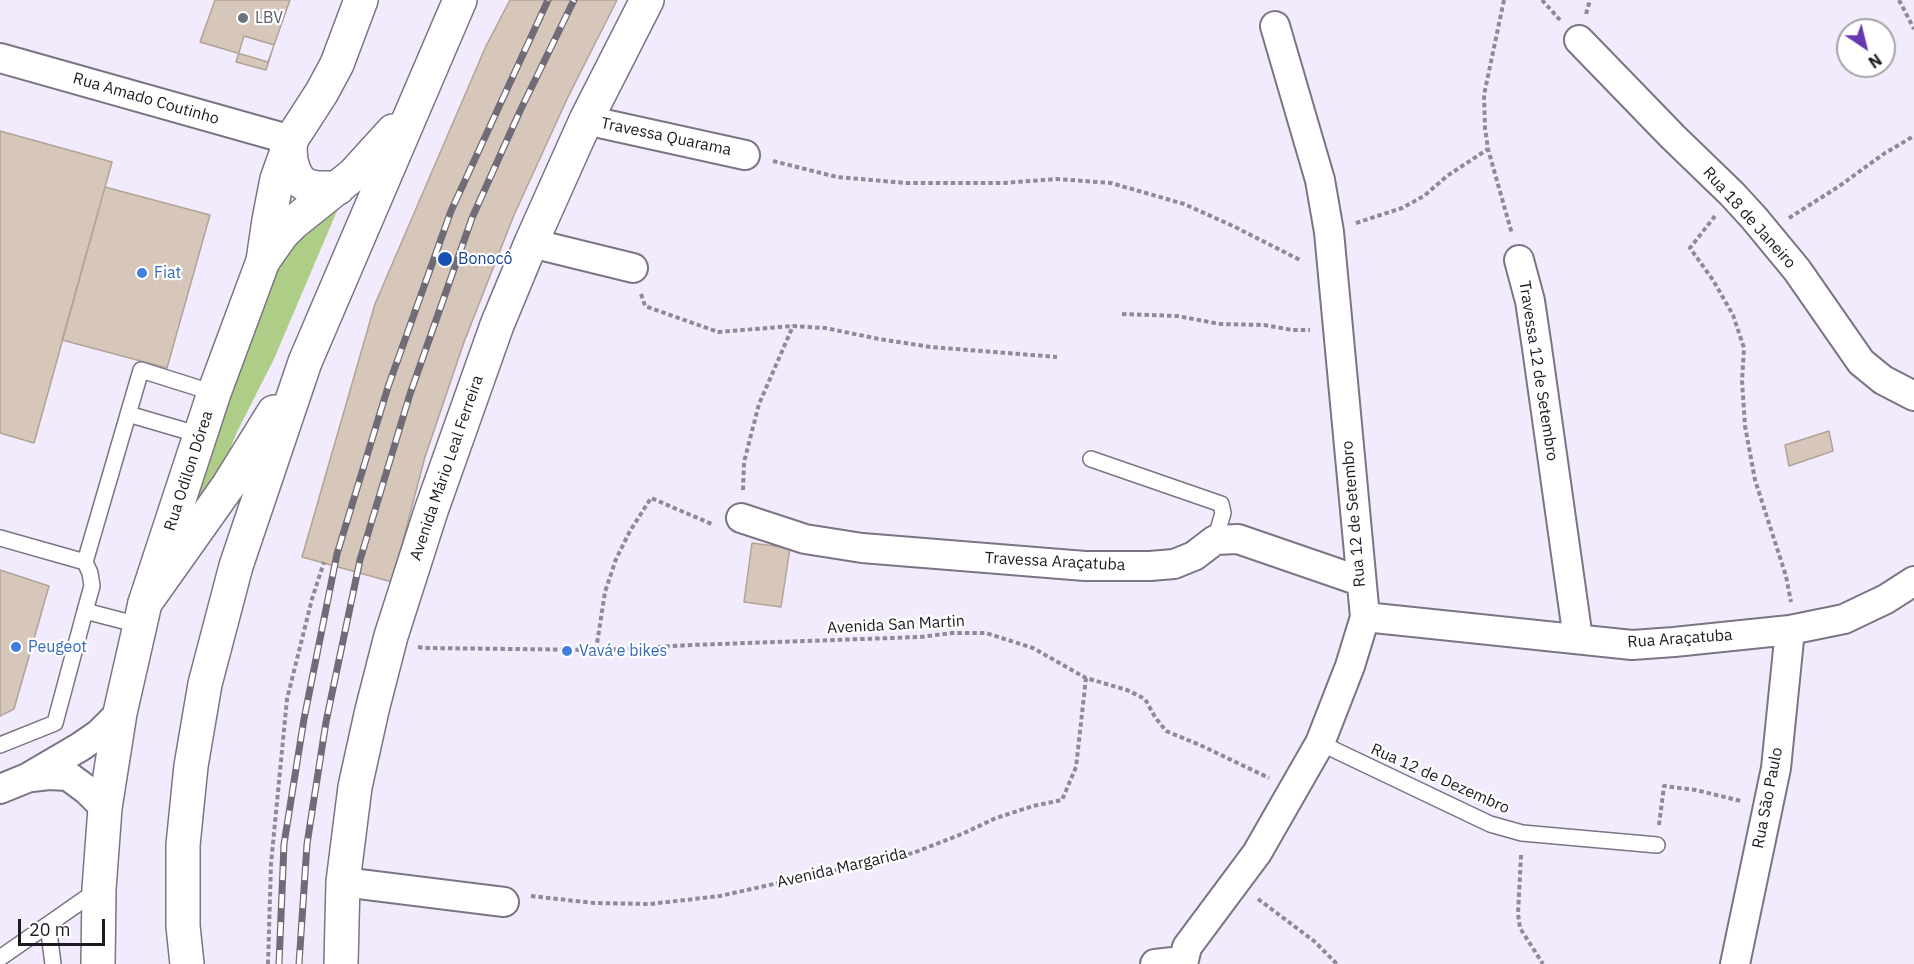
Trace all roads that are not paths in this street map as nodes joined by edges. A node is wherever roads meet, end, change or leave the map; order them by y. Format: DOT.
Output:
graph roads {
  1 [pos="360,0"];
  2 [pos="460,0"];
  3 [pos="647,0"];
  4 [pos="1275,26"];
  5 [pos="1579,40"];
  6 [pos="0,58"];
  7 [pos="411,112"];
  8 [pos="586,120"];
  9 [pos="291,140"];
  10 [pos="745,155"];
  11 [pos="338,188"];
  12 [pos="531,243"];
  13 [pos="1519,260"];
  14 [pos="264,261"];
  15 [pos="633,268"];
  16 [pos="305,362"];
  17 [pos="214,393"];
  18 [pos="1914,396"];
  19 [pos="128,414"];
  20 [pos="200,435"];
  21 [pos="1091,459"];
  22 [pos="741,518"];
  23 [pos="0,538"];
  24 [pos="1215,540"];
  25 [pos="85,562"];
  26 [pos="1360,581"];
  27 [pos="1914,581"];
  28 [pos="85,611"];
  29 [pos="142,614"];
  30 [pos="1365,617"];
  31 [pos="1790,630"];
  32 [pos="1578,639"];
  33 [pos="120,713"];
  34 [pos="1320,743"];
  35 [pos="0,746"];
  36 [pos="27,778"];
  37 [pos="0,789"];
  38 [pos="105,808"];
  39 [pos="1657,845"];
  40 [pos="342,882"];
  41 [pos="99,889"];
  42 [pos="498,902"];
  43 [pos="48,925"];
  44 [pos="0,958"];
  45 [pos="1173,963"];
  46 [pos="53,964"];
  47 [pos="98,964"];
  48 [pos="187,964"];
  49 [pos="340,964"];
  50 [pos="1735,964"];
  1 -- 9 [label="main road, Rua Odilon Dórea"];
  2 -- 7 [label="main road"];
  3 -- 8 [label="main road, Avenida Mário Leal Ferreira"];
  4 -- 26 [label="street, Rua 12 de Setembro"];
  5 -- 18 [label="street, Rua 18 de Janeiro"];
  6 -- 9 [label="street, Rua Amado Coutinho"];
  7 -- 11 [label="main road"];
  7 -- 16 [label="main road"];
  8 -- 10 [label="street, Travessa Quarama"];
  8 -- 12 [label="main road, Avenida Mário Leal Ferreira"];
  9 -- 11 [label="main road"];
  9 -- 14 [label="main road, Rua Odilon Dórea"];
  11 -- 14 [label="main road"];
  12 -- 15 [label="street"];
  12 -- 40 [label="main road, Avenida Mário Leal Ferreira"];
  13 -- 32 [label="street, Travessa 12 de Setembro"];
  14 -- 17 [label="main road, Rua Odilon Dórea"];
  16 -- 29 [label="main road"];
  16 -- 48 [label="main road"];
  17 -- 19 [label="lane"];
  17 -- 20 [label="main road, Rua Odilon Dórea"];
  19 -- 20 [label="lane"];
  19 -- 25 [label="lane"];
  20 -- 29 [label="main road, Rua Odilon Dórea"];
  21 -- 24 [label="lane"];
  22 -- 24 [label="street, Travessa Araçatuba"];
  23 -- 25 [label="lane"];
  24 -- 26 [label="street"];
  25 -- 28 [label="lane"];
  26 -- 30 [label="street, Rua 12 de Setembro"];
  27 -- 31 [label="street, Rua Araçatuba"];
  28 -- 29 [label="lane"];
  28 -- 35 [label="lane"];
  29 -- 33 [label="main road, Rua Odilon Dórea"];
  30 -- 32 [label="street, Rua Araçatuba"];
  30 -- 34 [label="street, Rua 12 de Setembro"];
  31 -- 32 [label="street, Rua Araçatuba"];
  31 -- 50 [label="street, Rua São Paulo"];
  33 -- 36 [label="street"];
  33 -- 38 [label="main road, Rua Odilon Dórea"];
  34 -- 39 [label="lane, Rua 12 de Dezembro"];
  34 -- 45 [label="street, Rua 12 de Setembro"];
  36 -- 37 [label="street"];
  36 -- 38 [label="street"];
  38 -- 41 [label="main road, Rua Odilon Dórea"];
  40 -- 42 [label="street"];
  40 -- 49 [label="main road, Avenida Mário Leal Ferreira"];
  41 -- 43 [label="lane"];
  41 -- 47 [label="main road, Rua Odilon Dórea"];
  43 -- 44 [label="lane"];
  43 -- 46 [label="lane"];
}
